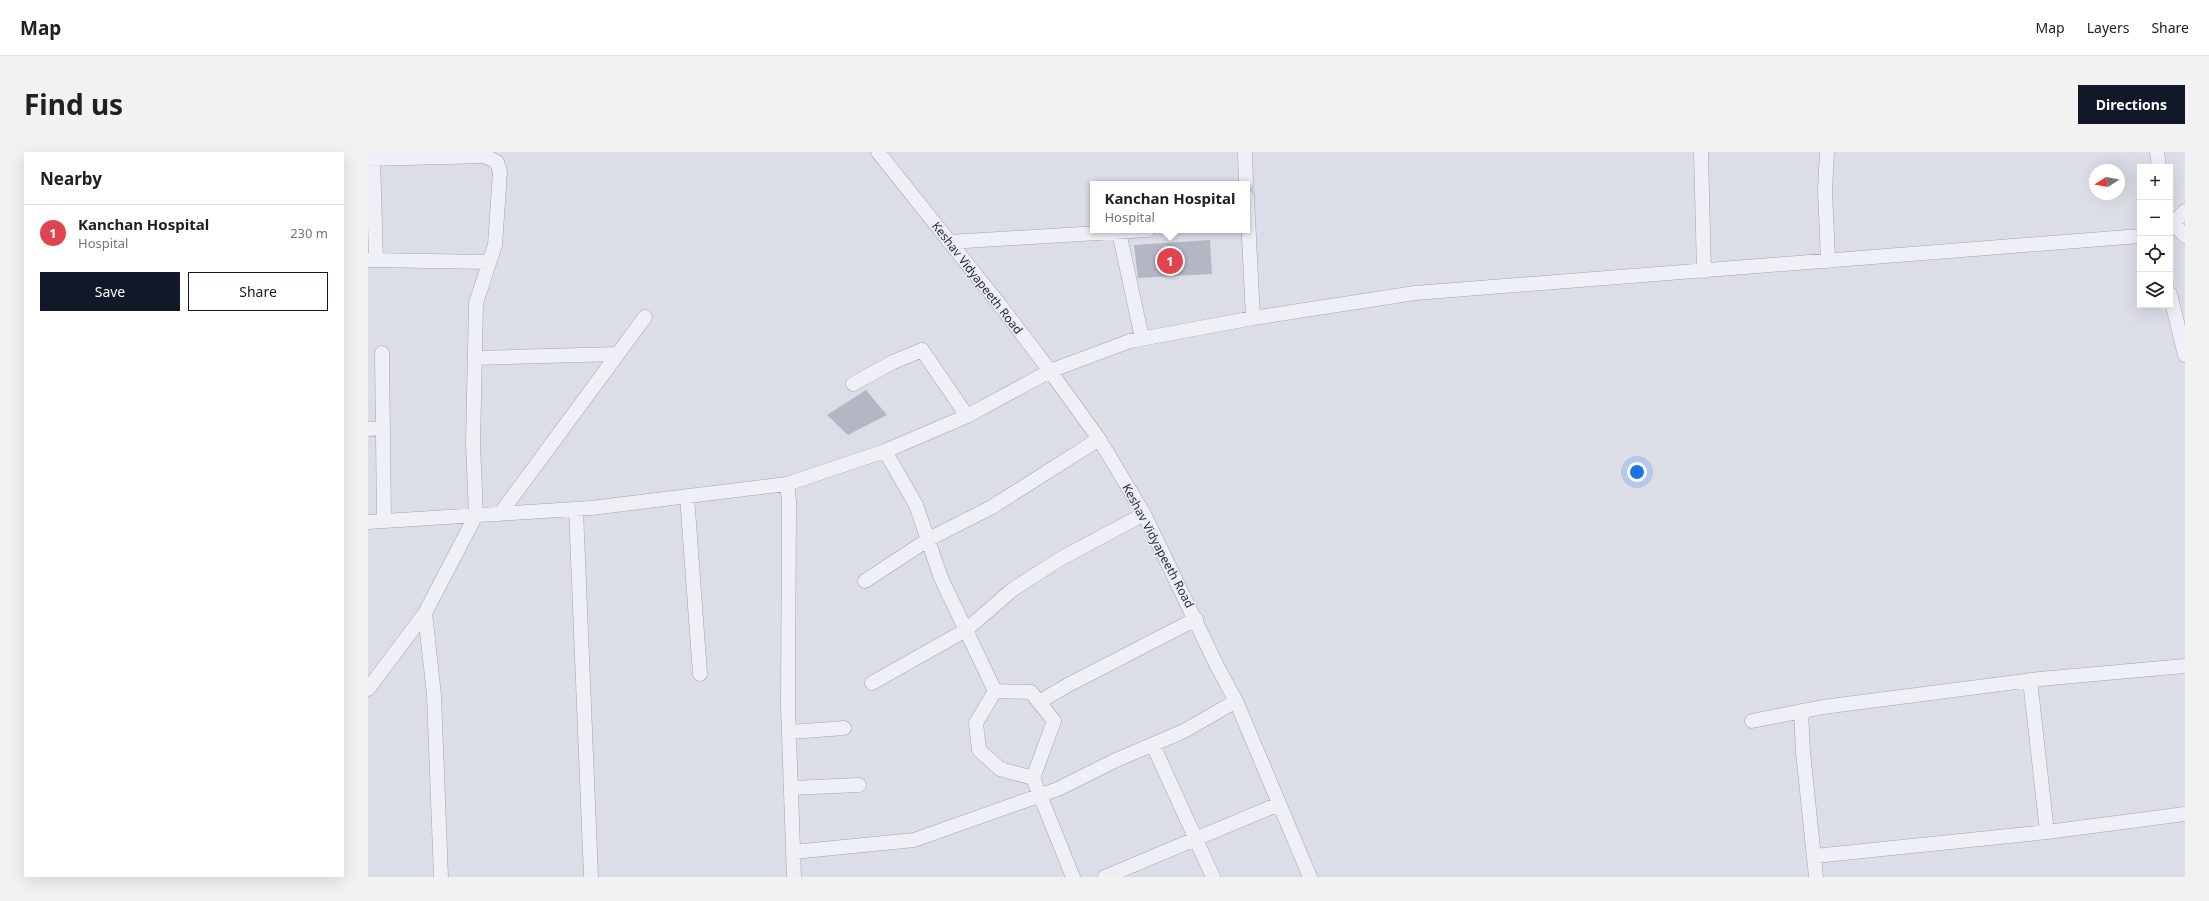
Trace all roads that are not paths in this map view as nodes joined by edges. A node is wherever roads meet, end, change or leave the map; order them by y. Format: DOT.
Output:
graph roads {
  1 [pos="878,152"];
  2 [pos="1245,152"];
  3 [pos="1701,152"];
  4 [pos="1827,152"];
  5 [pos="2157,152"];
  6 [pos="370,159"];
  7 [pos="2159,164"];
  8 [pos="1246,181"];
  9 [pos="2185,211"];
  10 [pos="2173,223"];
  11 [pos="2173,227"];
  12 [pos="1102,233"];
  13 [pos="1119,233"];
  14 [pos="1248,233"];
  15 [pos="2137,236"];
  16 [pos="2185,236"];
  17 [pos="950,242"];
  18 [pos="372,260"];
  19 [pos="1828,261"];
  20 [pos="489,262"];
  21 [pos="1704,271"];
  22 [pos="2173,306"];
  23 [pos="645,317"];
  24 [pos="1253,318"];
  25 [pos="1142,338"];
  26 [pos="382,353"];
  27 [pos="618,354"];
  28 [pos="2185,355"];
  29 [pos="475,358"];
  30 [pos="1050,371"];
  31 [pos="853,384"];
  32 [pos="967,416"];
  33 [pos="383,428"];
  34 [pos="368,429"];
  35 [pos="1099,439"];
  36 [pos="885,451"];
  37 [pos="788,484"];
  38 [pos="687,496"];
  39 [pos="576,510"];
  40 [pos="500,514"];
  41 [pos="1144,514"];
  42 [pos="476,515"];
  43 [pos="384,520"];
  44 [pos="368,522"];
  45 [pos="929,539"];
  46 [pos="865,581"];
  47 [pos="425,613"];
  48 [pos="1196,619"];
  49 [pos="966,630"];
  50 [pos="2185,666"];
  51 [pos="700,674"];
  52 [pos="2030,680"];
  53 [pos="872,683"];
  54 [pos="368,689"];
  55 [pos="995,691"];
  56 [pos="1236,701"];
  57 [pos="1039,702"];
  58 [pos="1801,711"];
  59 [pos="1752,721"];
  60 [pos="844,728"];
  61 [pos="791,732"];
  62 [pos="1153,744"];
  63 [pos="1033,778"];
  64 [pos="859,784"];
  65 [pos="791,788"];
  66 [pos="1040,796"];
  67 [pos="1279,804"];
  68 [pos="2185,814"];
  69 [pos="2047,832"];
  70 [pos="1196,839"];
  71 [pos="793,852"];
  72 [pos="1814,856"];
  73 [pos="441,877"];
  74 [pos="591,877"];
  75 [pos="794,877"];
  76 [pos="1073,877"];
  77 [pos="1104,877"];
  78 [pos="1214,877"];
  79 [pos="1310,877"];
  80 [pos="1816,877"];
  1 -- 17 [label="street, Keshav Vidyapeeth Road"];
  2 -- 8 [label="street"];
  3 -- 21 [label="street"];
  4 -- 19 [label="street"];
  5 -- 7 [label="street"];
  6 -- 18 [label="street"];
  6 -- 20 [label="street"];
  9 -- 10 [label="street"];
  11 -- 16 [label="street"];
  12 -- 17 [label="street"];
  13 -- 25 [label="street"];
  14 -- 24 [label="street"];
  15 -- 19 [label="street"];
  17 -- 30 [label="street, Keshav Vidyapeeth Road"];
  18 -- 20 [label="street"];
  19 -- 21 [label="street"];
  20 -- 29 [label="street"];
  21 -- 24 [label="street"];
  22 -- 28 [label="street"];
  23 -- 27 [label="street"];
  24 -- 25 [label="street"];
  25 -- 30 [label="street"];
  26 -- 33 [label="street"];
  27 -- 29 [label="street"];
  27 -- 40 [label="street"];
  29 -- 42 [label="street"];
  30 -- 32 [label="street"];
  30 -- 35 [label="street, Keshav Vidyapeeth Road"];
  31 -- 32 [label="street"];
  32 -- 36 [label="street"];
  33 -- 34 [label="street"];
  33 -- 43 [label="street"];
  35 -- 41 [label="street, Keshav Vidyapeeth Road"];
  35 -- 45 [label="street"];
  36 -- 37 [label="street"];
  36 -- 45 [label="street"];
  37 -- 38 [label="street"];
  37 -- 61 [label="street"];
  38 -- 39 [label="street"];
  38 -- 51 [label="street"];
  39 -- 40 [label="street"];
  39 -- 74 [label="street"];
  40 -- 42 [label="street"];
  41 -- 48 [label="street, Keshav Vidyapeeth Road"];
  41 -- 49 [label="street"];
  42 -- 43 [label="street"];
  42 -- 47 [label="street"];
  43 -- 44 [label="street"];
  45 -- 46 [label="street"];
  45 -- 49 [label="street"];
  47 -- 54 [label="street"];
  47 -- 73 [label="street"];
  48 -- 56 [label="street, Keshav Vidyapeeth Road"];
  48 -- 57 [label="street"];
  49 -- 53 [label="street"];
  49 -- 55 [label="street"];
  50 -- 52 [label="street"];
  52 -- 58 [label="street"];
  52 -- 69 [label="street"];
  55 -- 57 [label="street"];
  55 -- 63 [label="street"];
  56 -- 62 [label="street"];
  56 -- 67 [label="street, Keshav Vidyapeeth Road"];
  57 -- 63 [label="street"];
  58 -- 59 [label="street"];
  58 -- 72 [label="street"];
  60 -- 61 [label="street"];
  61 -- 65 [label="street"];
  62 -- 66 [label="street"];
  62 -- 70 [label="street"];
  63 -- 66 [label="street"];
  64 -- 65 [label="street"];
  65 -- 71 [label="street"];
  66 -- 71 [label="street"];
  66 -- 76 [label="street"];
  67 -- 70 [label="street"];
  67 -- 79 [label="street, Keshav Vidyapeeth Road"];
  68 -- 69 [label="street"];
  69 -- 72 [label="street"];
  70 -- 77 [label="street"];
  70 -- 78 [label="street"];
  71 -- 75 [label="street"];
  72 -- 80 [label="street"];
}
